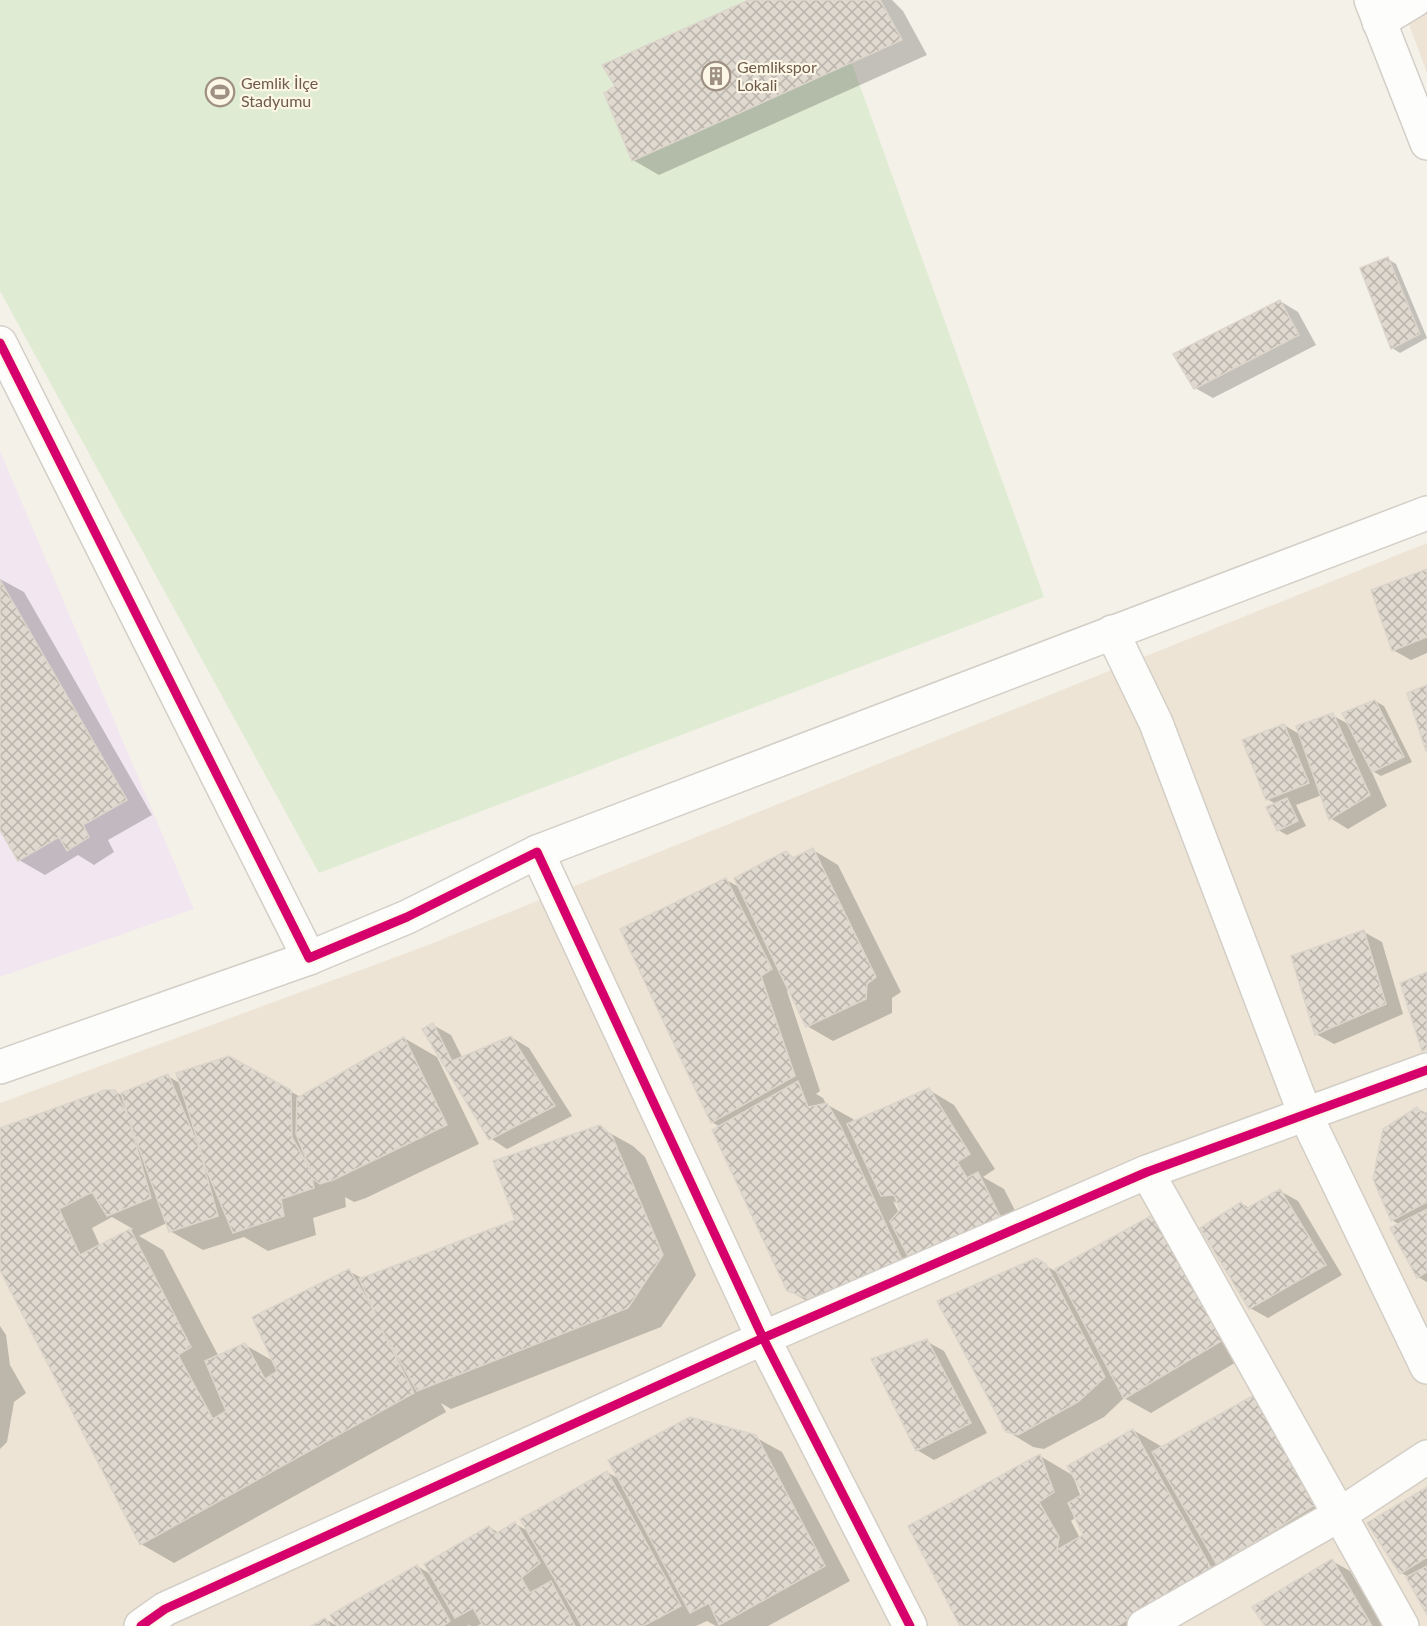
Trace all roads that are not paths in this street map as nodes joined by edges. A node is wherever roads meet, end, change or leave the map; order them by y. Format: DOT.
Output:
graph roads {
  1 [pos="1415,0"];
  2 [pos="1375,11"];
  3 [pos="1427,143"];
  4 [pos="0,343"];
  5 [pos="1427,513"];
  6 [pos="1112,632"];
  7 [pos="537,852"];
  8 [pos="309,958"];
  9 [pos="0,1067"];
  10 [pos="1427,1070"];
  11 [pos="1305,1114"];
  12 [pos="1147,1172"];
  13 [pos="763,1338"];
  14 [pos="1427,1367"];
  15 [pos="1427,1457"];
  16 [pos="1340,1515"];
  17 [pos="160,1620"];
  18 [pos="910,1626"];
  19 [pos="1144,1626"];
  20 [pos="1402,1626"];
  1 -- 2 [label="street"];
  2 -- 3 [label="street"];
  4 -- 8 [label="street"];
  5 -- 6 [label="street"];
  6 -- 7 [label="street"];
  6 -- 11 [label="street"];
  7 -- 8 [label="street"];
  7 -- 13 [label="street"];
  8 -- 9 [label="street"];
  10 -- 11 [label="street"];
  11 -- 12 [label="street"];
  11 -- 14 [label="street"];
  12 -- 13 [label="street"];
  12 -- 16 [label="street"];
  13 -- 17 [label="street"];
  13 -- 18 [label="street"];
  15 -- 16 [label="street"];
  16 -- 19 [label="street"];
  16 -- 20 [label="street"];
}
